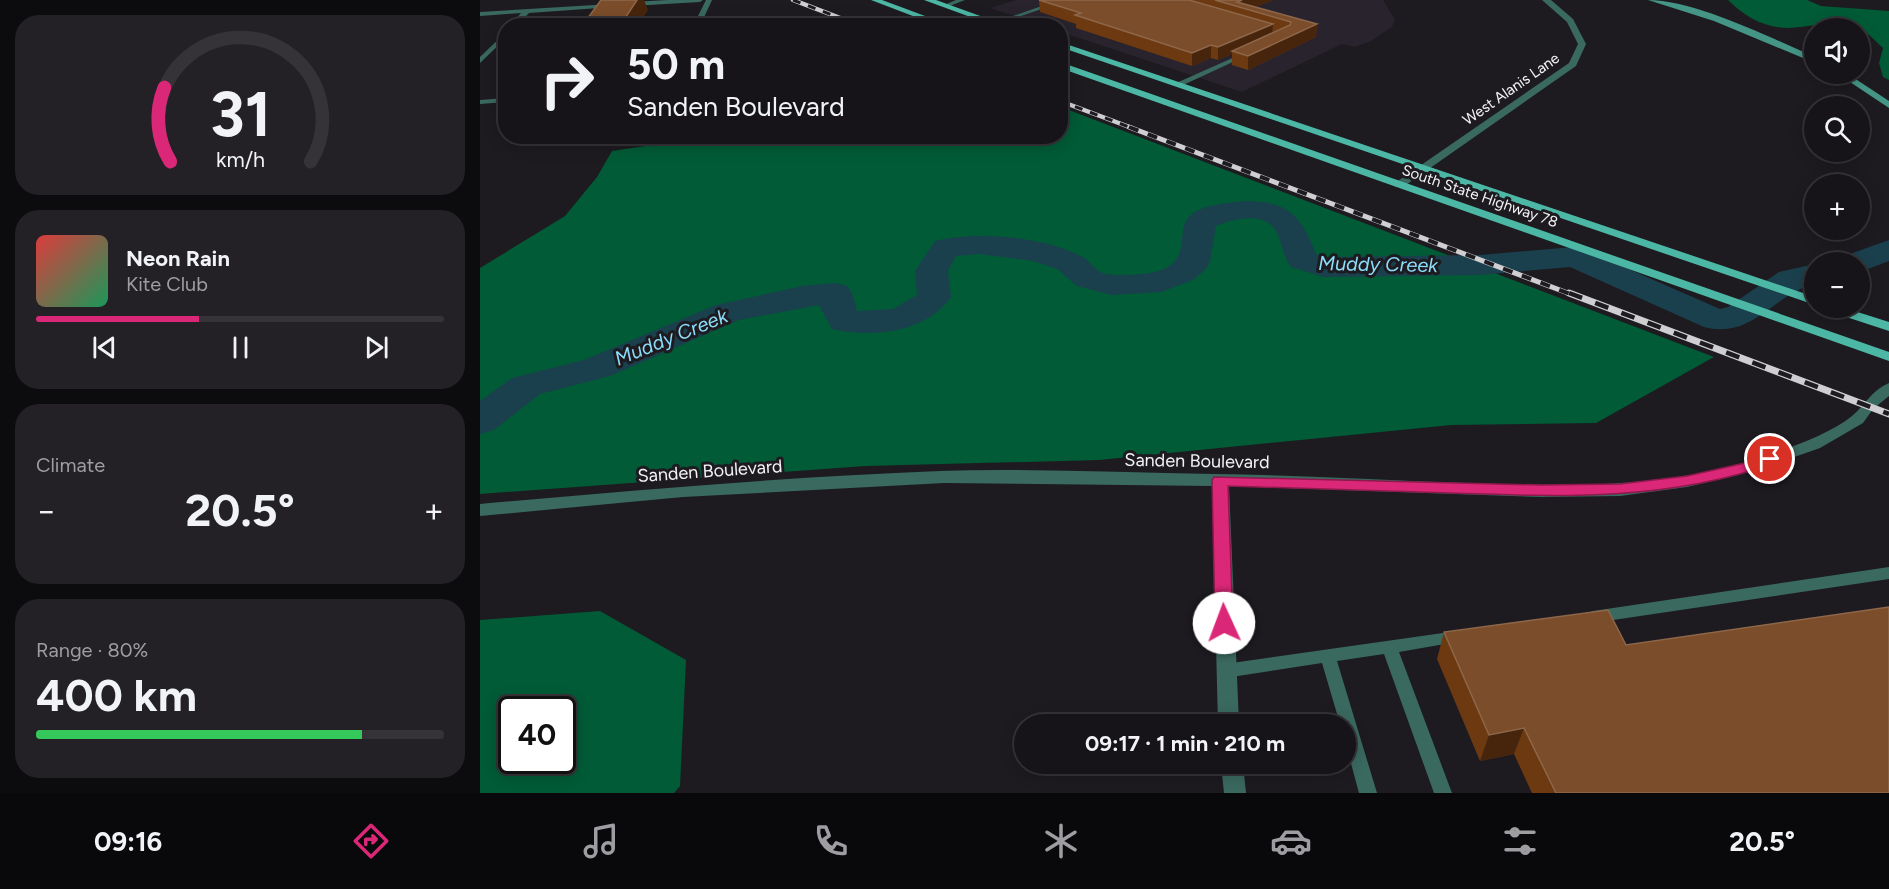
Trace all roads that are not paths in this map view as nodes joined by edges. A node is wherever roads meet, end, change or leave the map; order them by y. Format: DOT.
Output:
graph roads {
  1 [pos="700,0"];
  2 [pos="709,0"];
  3 [pos="875,0"];
  4 [pos="928,0"];
  5 [pos="962,0"];
  6 [pos="1065,0"];
  7 [pos="1546,0"];
  8 [pos="1652,0"];
  9 [pos="945,6"];
  10 [pos="527,11"];
  11 [pos="480,14"];
  12 [pos="520,18"];
  13 [pos="700,18"];
  14 [pos="926,18"];
  15 [pos="982,18"];
  16 [pos="1016,18"];
  17 [pos="498,42"];
  18 [pos="1068,47"];
  19 [pos="1254,50"];
  20 [pos="1804,55"];
  21 [pos="480,61"];
  22 [pos="1068,68"];
  23 [pos="1178,84"];
  24 [pos="1858,84"];
  25 [pos="498,101"];
  26 [pos="480,102"];
  27 [pos="1889,105"];
  28 [pos="1425,166"];
  29 [pos="1400,185"];
  30 [pos="1804,298"];
  31 [pos="1862,318"];
  32 [pos="1889,327"];
  33 [pos="1889,357"];
  34 [pos="1889,388"];
  35 [pos="1220,480"];
  36 [pos="480,510"];
  37 [pos="1889,573"];
  38 [pos="1578,619"];
  39 [pos="1472,635"];
  40 [pos="1389,647"];
  41 [pos="1328,656"];
  42 [pos="1225,671"];
  43 [pos="1228,714"];
  44 [pos="1233,774"];
  45 [pos="1235,793"];
  46 [pos="1368,793"];
  47 [pos="1443,793"];
  1 -- 10 [label="lane"];
  2 -- 13 [label="lane"];
  3 -- 14 [label="main road"];
  4 -- 9 [label="main road"];
  5 -- 9 [label="lane"];
  6 -- 16 [label="lane"];
  7 -- 28 [label="street, West Alanis Lane"];
  8 -- 20 [label="main road"];
  9 -- 15 [label="main road"];
  10 -- 11 [label="lane"];
  10 -- 12 [label="lane"];
  17 -- 21 [label="lane"];
  18 -- 23 [label="main road, South State Highway 78"];
  19 -- 23 [label="lane"];
  22 -- 29 [label="main road, South State Highway 78"];
  23 -- 28 [label="main road, South State Highway 78"];
  24 -- 27 [label="main road"];
  25 -- 26 [label="lane"];
  28 -- 29 [label="street, West Alanis Lane"];
  28 -- 30 [label="main road, South State Highway 78"];
  29 -- 33 [label="main road, South State Highway 78"];
  31 -- 32 [label="main road"];
  34 -- 35 [label="street, Sanden Boulevard"];
  35 -- 36 [label="street, Sanden Boulevard"];
  35 -- 42 [label="street"];
  37 -- 38 [label="lane"];
  39 -- 40 [label="lane"];
  40 -- 41 [label="lane"];
  40 -- 47 [label="lane"];
  41 -- 42 [label="lane"];
  41 -- 46 [label="lane"];
  42 -- 43 [label="street"];
  44 -- 45 [label="street"];
}
